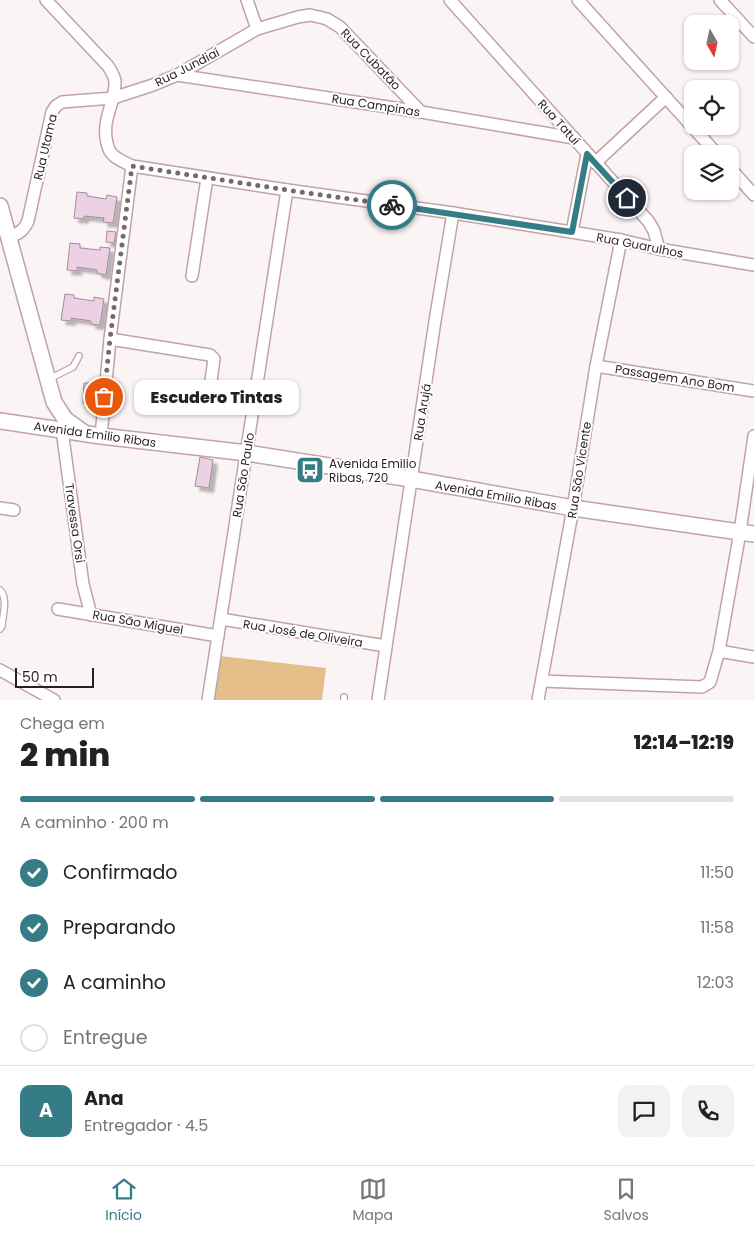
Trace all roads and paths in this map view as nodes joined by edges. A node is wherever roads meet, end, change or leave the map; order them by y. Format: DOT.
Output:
graph roads {
  1 [pos="46,0"];
  2 [pos="247,0"];
  3 [pos="450,0"];
  4 [pos="578,0"];
  5 [pos="720,0"];
  6 [pos="257,29"];
  7 [pos="754,37"];
  8 [pos="177,75"];
  9 [pos="666,97"];
  10 [pos="113,98"];
  11 [pos="421,112"];
  12 [pos="574,138"];
  13 [pos="709,145"];
  14 [pos="591,158"];
  15 [pos="132,166"];
  16 [pos="207,178"];
  17 [pos="739,178"];
  18 [pos="287,190"];
  19 [pos="754,195"];
  20 [pos="0,206"];
  21 [pos="453,213"];
  22 [pos="572,232"];
  23 [pos="9,237"];
  24 [pos="621,240"];
  25 [pos="658,249"];
  26 [pos="754,265"];
  27 [pos="192,276"];
  28 [pos="110,339"];
  29 [pos="79,356"];
  30 [pos="596,366"];
  31 [pos="48,380"];
  32 [pos="210,388"];
  33 [pos="754,391"];
  34 [pos="54,402"];
  35 [pos="0,421"];
  36 [pos="24,424"];
  37 [pos="62,430"];
  38 [pos="84,433"];
  39 [pos="101,436"];
  40 [pos="754,436"];
  41 [pos="247,453"];
  42 [pos="412,479"];
  43 [pos="0,508"];
  44 [pos="573,508"];
  45 [pos="14,510"];
  46 [pos="747,533"];
  47 [pos="0,590"];
  48 [pos="58,609"];
  49 [pos="91,615"];
  50 [pos="221,619"];
  51 [pos="0,629"];
  52 [pos="218,636"];
  53 [pos="386,646"];
  54 [pos="719,651"];
  55 [pos="754,657"];
  56 [pos="0,670"];
  57 [pos="542,681"];
  58 [pos="54,700"];
  59 [pos="208,700"];
  60 [pos="378,700"];
  61 [pos="538,700"];
  1 -- 10 [label="street, Rua Guarulhos"];
  2 -- 6 [label="street"];
  3 -- 12 [label="street, Rua Tatuí"];
  4 -- 9 [label="street"];
  5 -- 7 [label="street"];
  6 -- 8 [label="street, Rua Jundiaí"];
  6 -- 11 [label="street, Rua Cubatão"];
  8 -- 10 [label="street, Rua Jundiaí"];
  8 -- 11 [label="street, Rua Campinas"];
  9 -- 13 [label="street"];
  9 -- 14 [label="street"];
  10 -- 15 [label="street, Rua Guarulhos"];
  10 -- 23 [label="street, Rua Utama"];
  11 -- 12 [label="street, Rua Campinas"];
  12 -- 14 [label="street, Rua Tatuí"];
  14 -- 22 [label="street"];
  14 -- 25 [label="street, Rua Tatuí"];
  15 -- 16 [label="street, Rua Guarulhos"];
  15 -- 28 [label="street"];
  16 -- 18 [label="street, Rua Guarulhos"];
  16 -- 27 [label="street"];
  17 -- 19 [label="street"];
  18 -- 21 [label="street, Rua Guarulhos"];
  18 -- 41 [label="street, Rua São Paulo"];
  20 -- 23 [label="main road"];
  21 -- 22 [label="street, Rua Guarulhos"];
  21 -- 42 [label="street, Rua Arujá"];
  22 -- 24 [label="street, Rua Guarulhos"];
  23 -- 31 [label="main road"];
  24 -- 25 [label="street, Rua Guarulhos"];
  24 -- 30 [label="street, Rua São Vicente"];
  25 -- 26 [label="street, Rua Guarulhos"];
  28 -- 32 [label="street"];
  28 -- 39 [label="street"];
  29 -- 31 [label="lane"];
  30 -- 33 [label="street, Passagem Ano Bom"];
  30 -- 44 [label="street, Rua São Vicente"];
  31 -- 34 [label="main road"];
  34 -- 36 [label="main road"];
  34 -- 38 [label="main road"];
  35 -- 36 [label="main road, Avenida Emilio Ribas"];
  36 -- 37 [label="main road, Avenida Emilio Ribas"];
  37 -- 38 [label="main road, Avenida Emilio Ribas"];
  37 -- 49 [label="street, Travessa Orsi"];
  38 -- 39 [label="main road, Avenida Emilio Ribas"];
  39 -- 41 [label="main road, Avenida Emilio Ribas"];
  40 -- 46 [label="street"];
  41 -- 42 [label="main road, Avenida Emilio Ribas"];
  41 -- 50 [label="street, Rua São Paulo"];
  42 -- 44 [label="main road, Avenida Emilio Ribas"];
  42 -- 53 [label="street, Rua Arujá"];
  43 -- 45 [label="street"];
  44 -- 46 [label="main road, Avenida Emilio Ribas"];
  44 -- 57 [label="street, Rua São Vicente"];
  46 -- 54 [label="street"];
  47 -- 51 [label="lane"];
  48 -- 49 [label="street, Rua São Miguel"];
  49 -- 52 [label="street, Rua São Miguel"];
  50 -- 52 [label="street, Rua São Paulo"];
  50 -- 53 [label="street, Rua José de Oliveira"];
  52 -- 59 [label="street, Rua São Paulo"];
  53 -- 60 [label="street, Rua Arujá"];
  54 -- 55 [label="street"];
  54 -- 57 [label="street"];
  56 -- 58 [label="street"];
  57 -- 61 [label="street, Rua São Vicente"];
}
